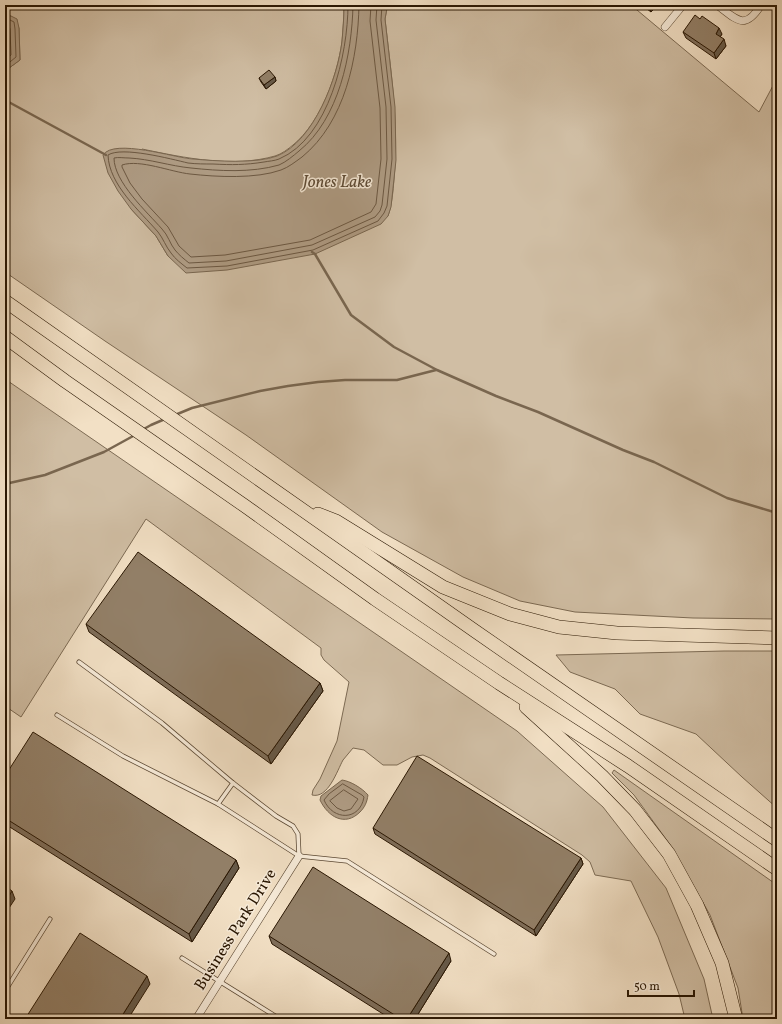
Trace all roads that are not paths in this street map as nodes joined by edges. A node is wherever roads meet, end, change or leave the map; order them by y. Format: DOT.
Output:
graph roads {
  1 [pos="683,5"];
  2 [pos="717,5"];
  3 [pos="761,5"];
  4 [pos="665,27"];
  5 [pos="5,301"];
  6 [pos="5,337"];
  7 [pos="299,506"];
  8 [pos="777,638"];
  9 [pos="79,662"];
  10 [pos="499,683"];
  11 [pos="57,715"];
  12 [pos="233,783"];
  13 [pos="218,804"];
  14 [pos="777,840"];
  15 [pos="299,856"];
  16 [pos="777,869"];
  17 [pos="50,919"];
  18 [pos="494,954"];
  19 [pos="182,958"];
  20 [pos="220,981"];
  21 [pos="5,991"];
  22 [pos="196,1019"];
  23 [pos="280,1019"];
  24 [pos="736,1019"];
  1 -- 4 [label="street"];
  2 -- 3 [label="street"];
  5 -- 7 [label="highway"];
  6 -- 10 [label="highway"];
  7 -- 8 [label="highway"];
  7 -- 14 [label="highway"];
  9 -- 12 [label="lane"];
  10 -- 16 [label="highway"];
  10 -- 24 [label="highway"];
  11 -- 13 [label="lane"];
  12 -- 13 [label="lane"];
  12 -- 15 [label="lane"];
  13 -- 15 [label="lane"];
  15 -- 18 [label="lane"];
  15 -- 20 [label="street, Business Park Drive"];
  17 -- 21 [label="lane"];
  19 -- 20 [label="lane"];
  20 -- 22 [label="street, Business Park Drive"];
  20 -- 23 [label="lane"];
}
